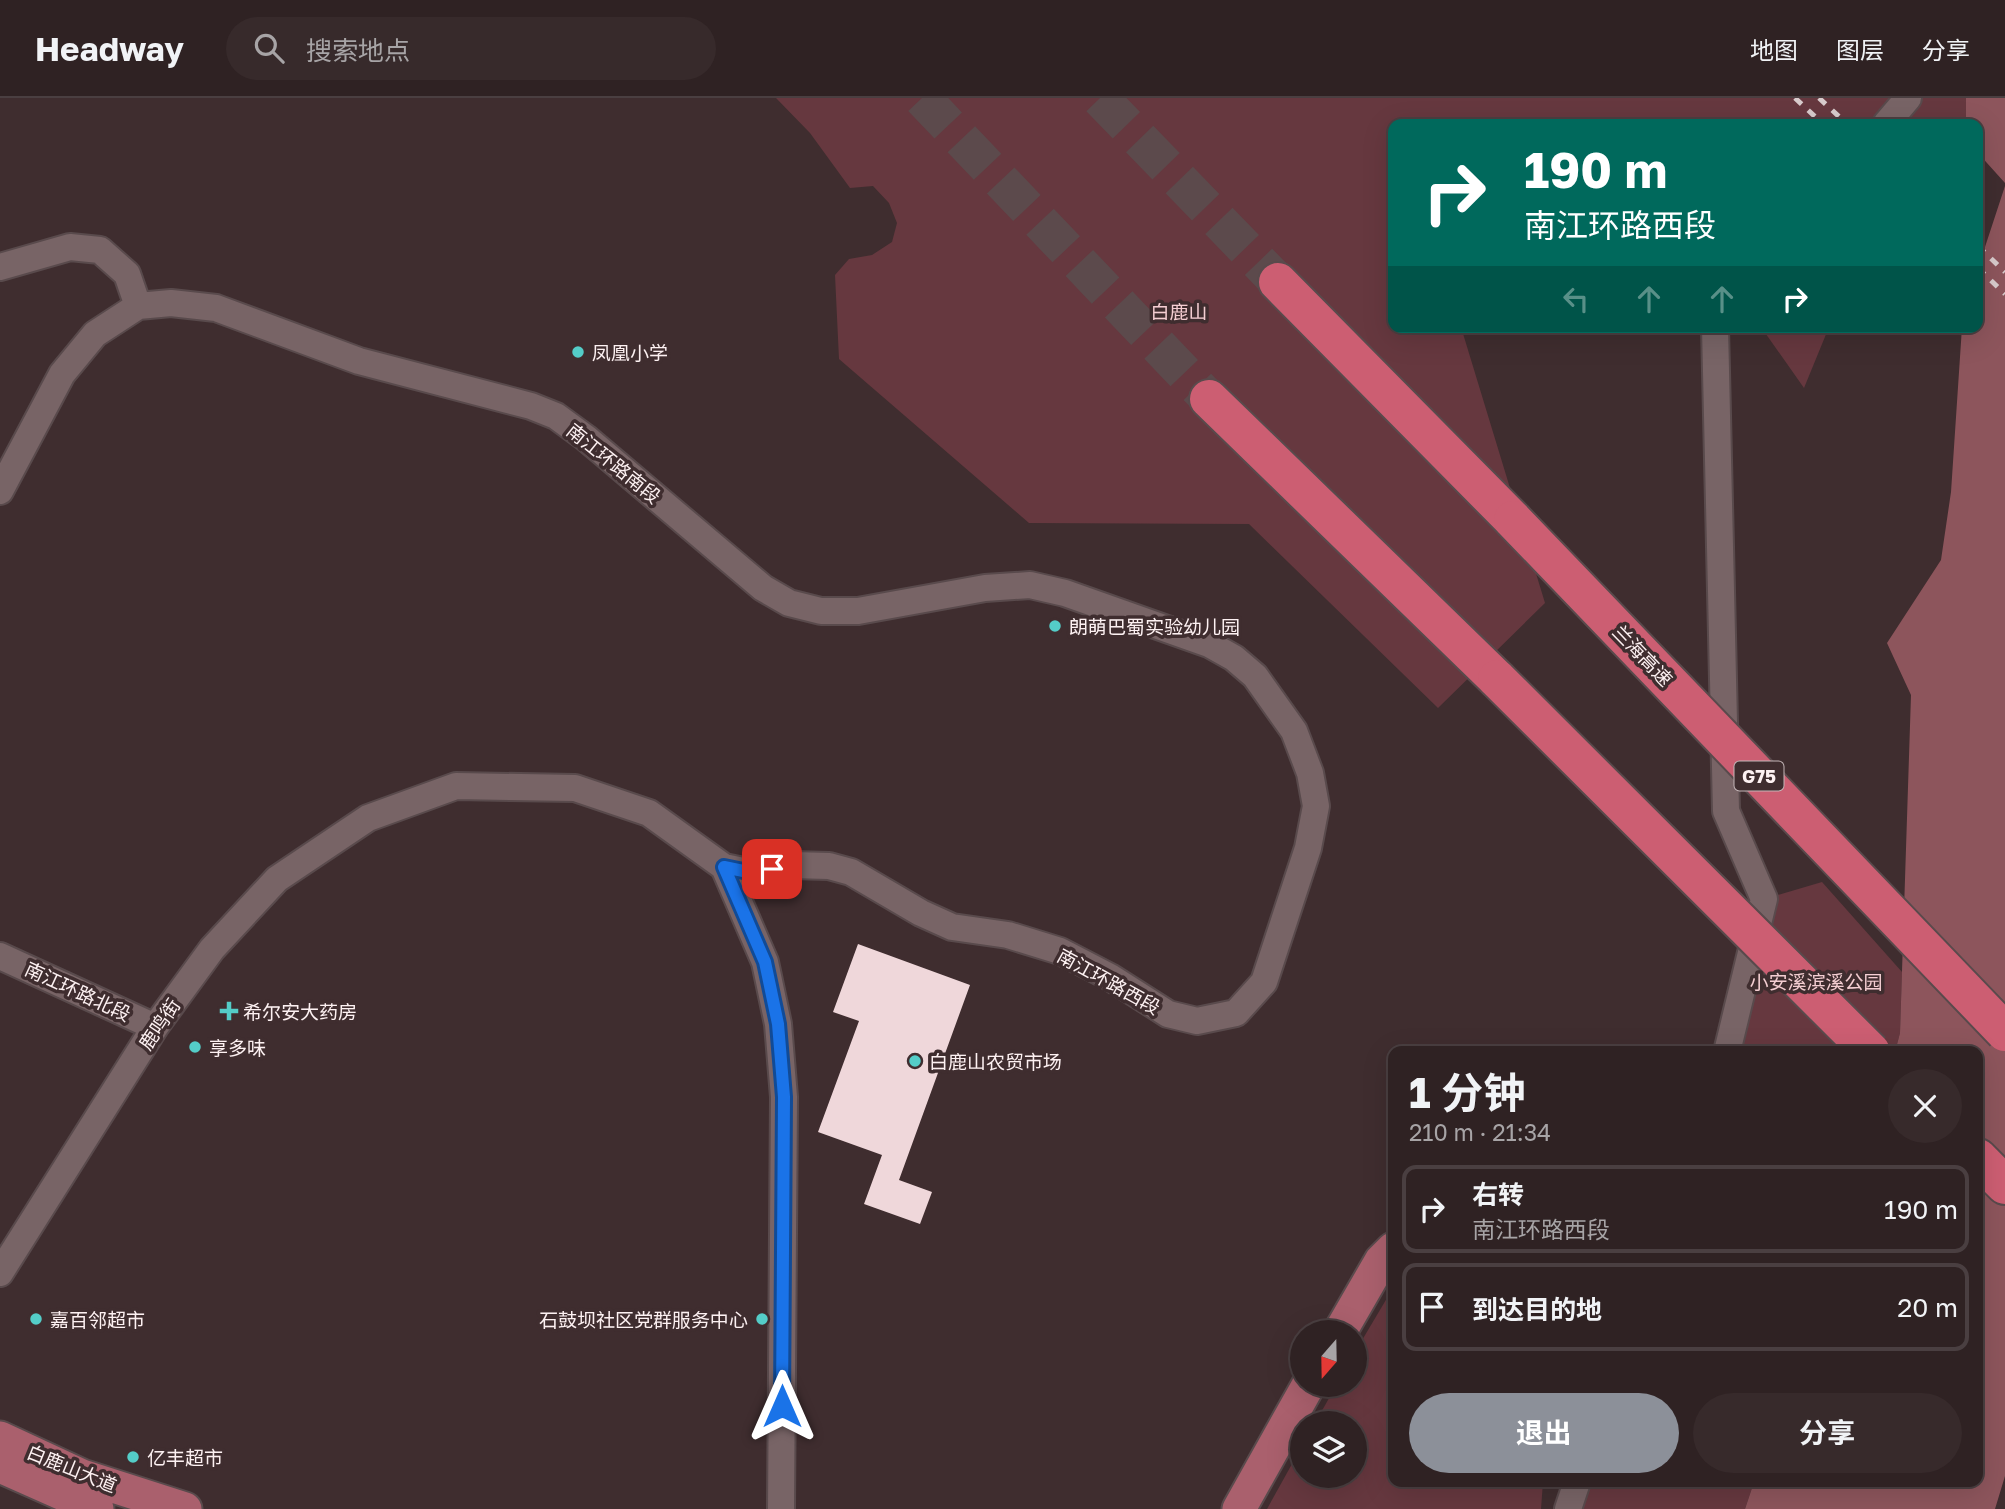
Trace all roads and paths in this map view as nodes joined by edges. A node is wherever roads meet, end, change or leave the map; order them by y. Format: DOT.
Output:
graph roads {
  1 [pos="1908,98"];
  2 [pos="1890,119"];
  3 [pos="0,267"];
  4 [pos="1279,282"];
  5 [pos="138,306"];
  6 [pos="1715,333"];
  7 [pos="1209,399"];
  8 [pos="0,491"];
  9 [pos="1030,585"];
  10 [pos="368,818"];
  11 [pos="724,867"];
  12 [pos="0,956"];
  13 [pos="155,1027"];
  14 [pos="2005,1032"];
  15 [pos="1728,1046"];
  16 [pos="1865,1046"];
  17 [pos="1983,1163"];
  18 [pos="2005,1185"];
  19 [pos="1388,1254"];
  20 [pos="0,1273"];
  21 [pos="1347,1320"];
  22 [pos="1302,1397"];
  23 [pos="0,1437"];
  24 [pos="0,1466"];
  25 [pos="1575,1487"];
  26 [pos="97,1509"];
  27 [pos="186,1509"];
  28 [pos="781,1509"];
  29 [pos="1239,1509"];
  30 [pos="1568,1509"];
  1 -- 2 [label="street"];
  3 -- 5 [label="street"];
  4 -- 14 [label="highway, 兰海高速 / G75, bridge"];
  5 -- 8 [label="street"];
  5 -- 9 [label="street, 南江环路南段"];
  6 -- 15 [label="street"];
  7 -- 16 [label="highway, bridge"];
  9 -- 11 [label="street, 南江环路西段"];
  10 -- 11 [label="street, 南江环路西段"];
  10 -- 13 [label="street, 鹿鸣街"];
  11 -- 28 [label="street"];
  12 -- 13 [label="street, 南江环路北段"];
  13 -- 20 [label="street, 鹿鸣街"];
  17 -- 18 [label="highway"];
  19 -- 21 [label="main road"];
  22 -- 29 [label="main road"];
  23 -- 27 [label="main road, 白鹿山大道"];
  24 -- 26 [label="main road, 白鹿山大道"];
  25 -- 30 [label="street"];
}
